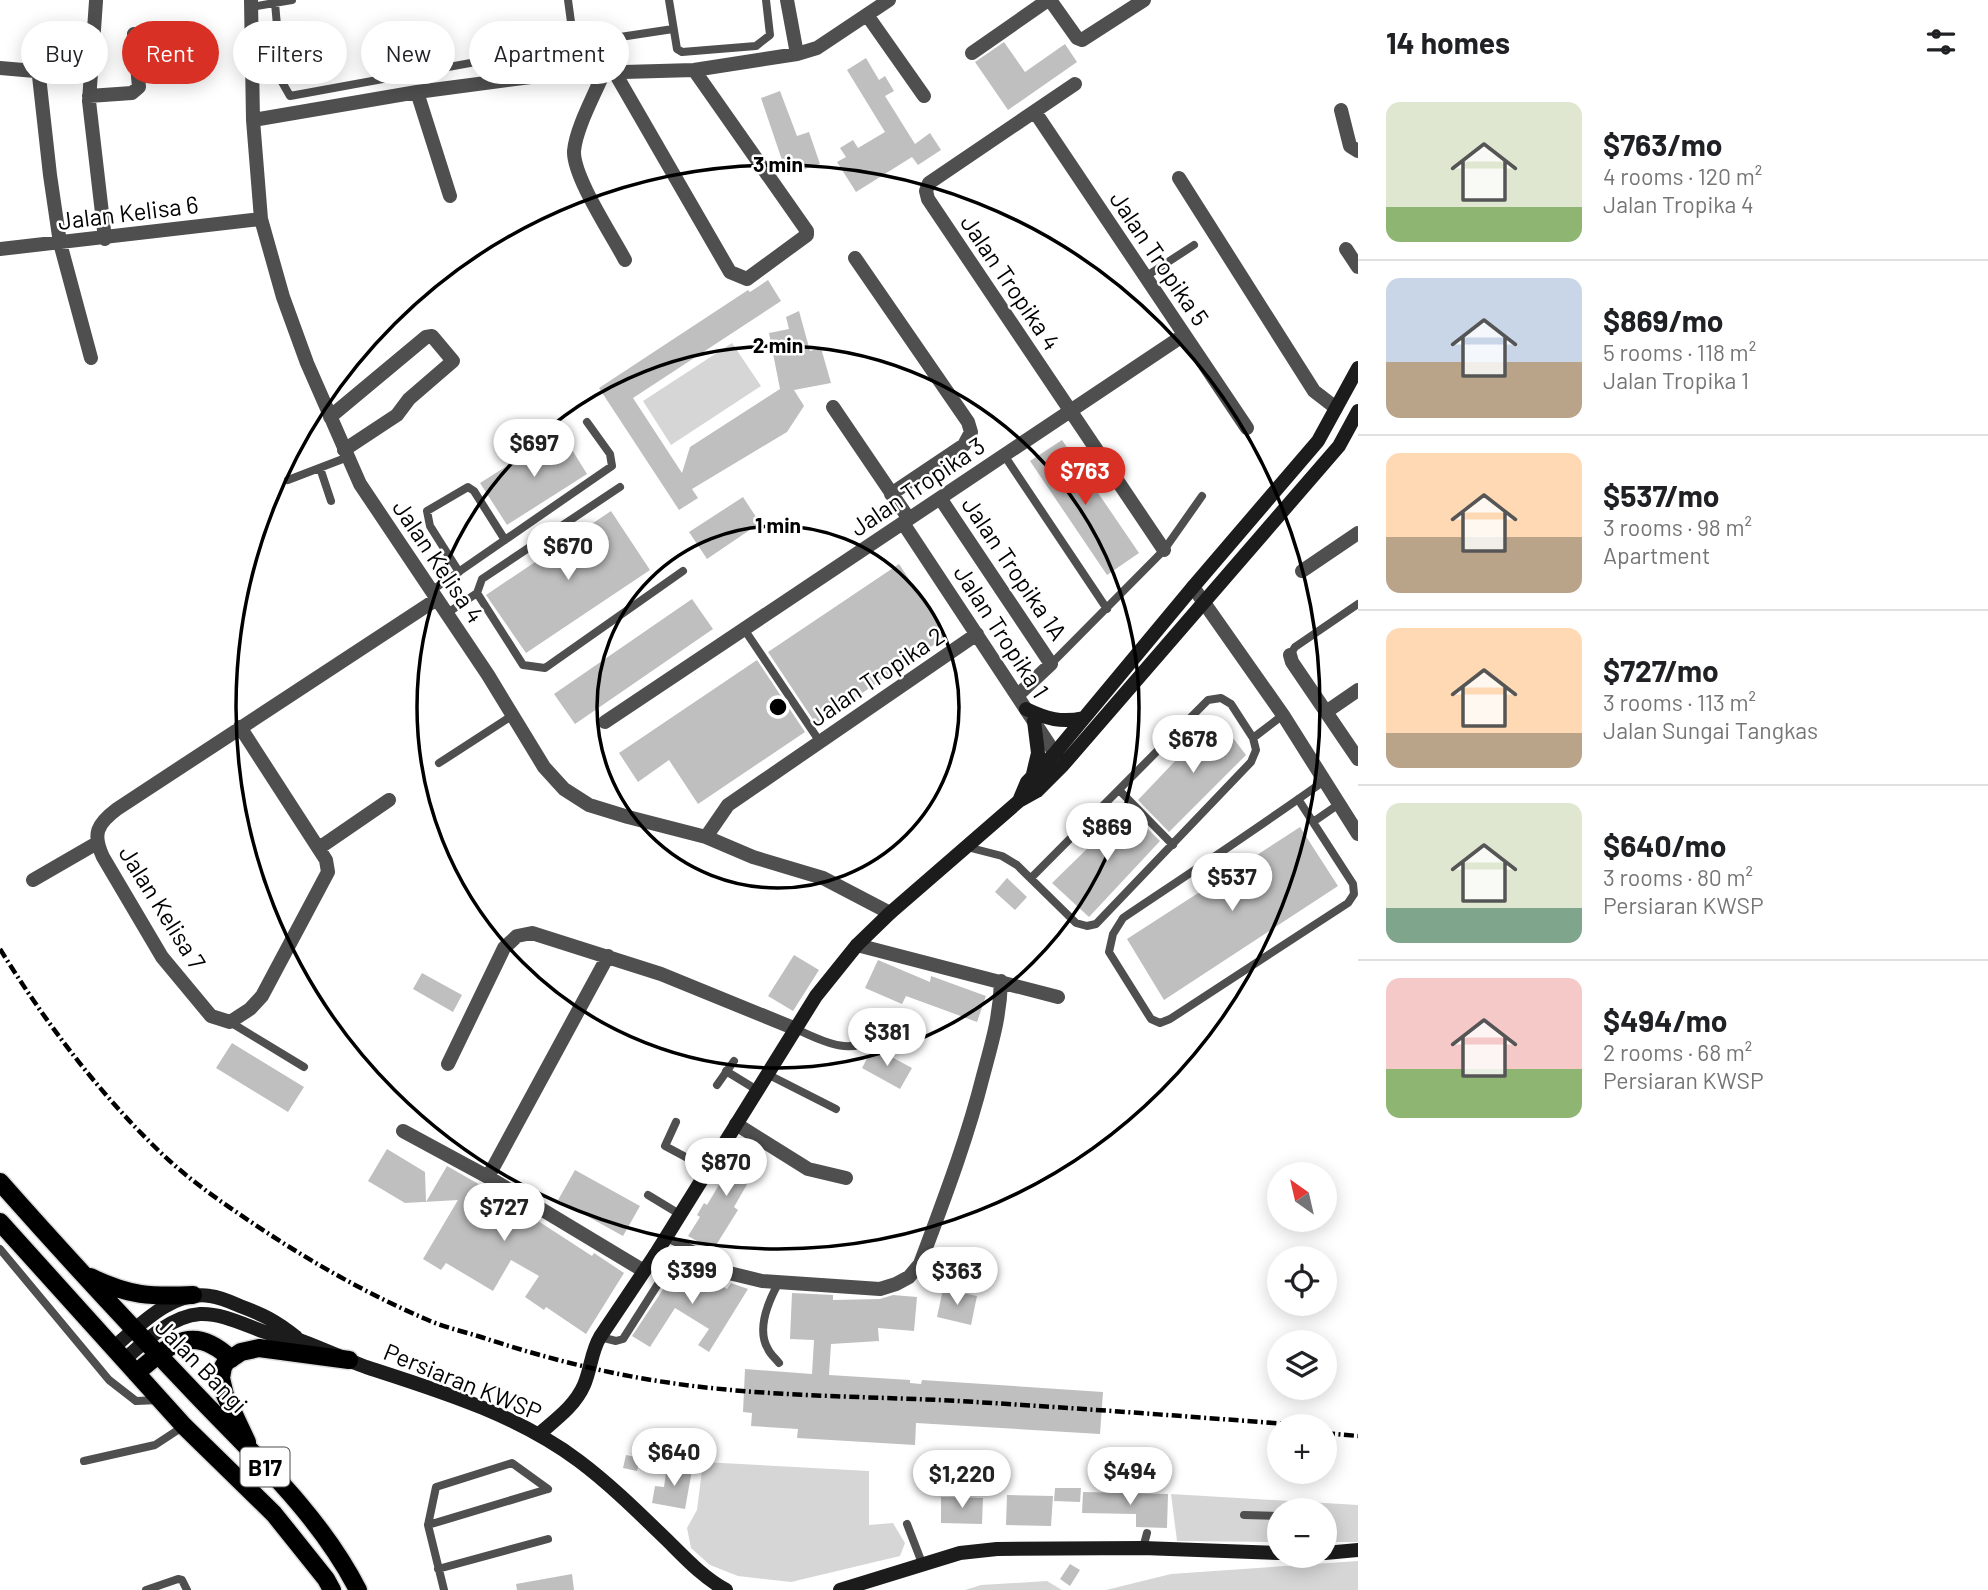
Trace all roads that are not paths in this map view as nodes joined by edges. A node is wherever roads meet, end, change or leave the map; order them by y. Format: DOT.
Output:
graph roads {
  1 [pos="292,0"];
  2 [pos="568,0"];
  3 [pos="669,0"];
  4 [pos="766,0"];
  5 [pos="787,0"];
  6 [pos="889,0"];
  7 [pos="1049,0"];
  8 [pos="1144,0"];
  9 [pos="96,1"];
  10 [pos="275,3"];
  11 [pos="251,4"];
  12 [pos="867,15"];
  13 [pos="571,21"];
  14 [pos="673,29"];
  15 [pos="629,36"];
  16 [pos="972,53"];
  17 [pos="797,54"];
  18 [pos="469,63"];
  19 [pos="0,68"];
  20 [pos="694,70"];
  21 [pos="629,73"];
  22 [pos="139,84"];
  23 [pos="478,84"];
  24 [pos="604,84"];
  25 [pos="615,84"];
  26 [pos="1075,84"];
  27 [pos="417,92"];
  28 [pos="89,96"];
  29 [pos="924,96"];
  30 [pos="1341,110"];
  31 [pos="1035,112"];
  32 [pos="253,120"];
  33 [pos="1358,151"];
  34 [pos="1179,178"];
  35 [pos="450,196"];
  36 [pos="261,219"];
  37 [pos="105,239"];
  38 [pos="60,243"];
  39 [pos="1194,245"];
  40 [pos="0,249"];
  41 [pos="1346,249"];
  42 [pos="855,258"];
  43 [pos="625,260"];
  44 [pos="1358,267"];
  45 [pos="1146,277"];
  46 [pos="1184,335"];
  47 [pos="91,358"];
  48 [pos="1358,368"];
  49 [pos="833,407"];
  50 [pos="1336,408"];
  51 [pos="1070,411"];
  52 [pos="1358,411"];
  53 [pos="330,417"];
  54 [pos="587,422"];
  55 [pos="1247,428"];
  56 [pos="346,454"];
  57 [pos="1004,455"];
  58 [pos="320,468"];
  59 [pos="288,480"];
  60 [pos="620,487"];
  61 [pos="891,494"];
  62 [pos="1202,496"];
  63 [pos="940,498"];
  64 [pos="331,501"];
  65 [pos="906,521"];
  66 [pos="1358,533"];
  67 [pos="505,540"];
  68 [pos="1164,550"];
  69 [pos="683,571"];
  70 [pos="1302,571"];
  71 [pos="458,572"];
  72 [pos="1193,587"];
  73 [pos="477,593"];
  74 [pos="434,595"];
  75 [pos="1204,603"];
  76 [pos="1358,604"];
  77 [pos="1107,609"];
  78 [pos="446,614"];
  79 [pos="744,629"];
  80 [pos="977,634"];
  81 [pos="1290,655"];
  82 [pos="1051,663"];
  83 [pos="1358,690"];
  84 [pos="1018,695"];
  85 [pos="1326,712"];
  86 [pos="513,715"];
  87 [pos="1030,715"];
  88 [pos="1283,715"];
  89 [pos="1084,719"];
  90 [pos="605,722"];
  91 [pos="240,727"];
  92 [pos="1253,738"];
  93 [pos="820,742"];
  94 [pos="1059,759"];
  95 [pos="1358,759"];
  96 [pos="439,763"];
  97 [pos="1032,776"];
  98 [pos="1324,781"];
  99 [pos="1120,791"];
  100 [pos="1298,799"];
  101 [pos="389,800"];
  102 [pos="1019,801"];
  103 [pos="1339,804"];
  104 [pos="1313,822"];
  105 [pos="1358,834"];
  106 [pos="706,837"];
  107 [pos="97,843"];
  108 [pos="1174,845"];
  109 [pos="967,847"];
  110 [pos="319,848"];
  111 [pos="1031,878"];
  112 [pos="33,880"];
  113 [pos="890,913"];
  114 [pos="862,941"];
  115 [pos="608,956"];
  116 [pos="1001,982"];
  117 [pos="1058,997"];
  118 [pos="230,1022"];
  119 [pos="796,1029"];
  120 [pos="879,1035"];
  121 [pos="734,1061"];
  122 [pos="448,1064"];
  123 [pos="304,1067"];
  124 [pos="726,1071"];
  125 [pos="767,1074"];
  126 [pos="717,1085"];
  127 [pos="757,1090"];
  128 [pos="836,1109"];
  129 [pos="676,1122"];
  130 [pos="736,1125"];
  131 [pos="402,1131"];
  132 [pos="708,1169"];
  133 [pos="488,1177"];
  134 [pos="846,1178"];
  135 [pos="0,1182"];
  136 [pos="648,1195"];
  137 [pos="681,1214"];
  138 [pos="0,1222"];
  139 [pos="666,1238"];
  140 [pos="0,1244"];
  141 [pos="24,1248"];
  142 [pos="0,1249"];
  143 [pos="655,1255"];
  144 [pos="719,1260"];
  145 [pos="645,1270"];
  146 [pos="81,1273"];
  147 [pos="779,1282"];
  148 [pos="658,1284"];
  149 [pos="193,1296"];
  150 [pos="74,1304"];
  151 [pos="57,1317"];
  152 [pos="140,1336"];
  153 [pos="600,1337"];
  154 [pos="300,1340"];
  155 [pos="158,1355"];
  156 [pos="230,1359"];
  157 [pos="125,1360"];
  158 [pos="349,1360"];
  159 [pos="779,1363"];
  160 [pos="160,1400"];
  161 [pos="184,1426"];
  162 [pos="538,1434"];
  163 [pos="253,1454"];
  164 [pos="85,1461"];
  165 [pos="1244,1515"];
  166 [pos="1267,1516"];
  167 [pos="907,1524"];
  168 [pos="428,1525"];
  169 [pos="548,1539"];
  170 [pos="1358,1550"];
  171 [pos="1267,1552"];
  172 [pos="1337,1552"];
  173 [pos="922,1563"];
  174 [pos="438,1569"];
  175 [pos="146,1590"];
  176 [pos="187,1590"];
  177 [pos="332,1590"];
  178 [pos="358,1590"];
  179 [pos="444,1590"];
  180 [pos="726,1590"];
  181 [pos="840,1590"];
  1 -- 10 [label="lane"];
  2 -- 13 [label="lane"];
  3 -- 14 [label="lane"];
  4 -- 14 [label="lane"];
  5 -- 17 [label="street"];
  6 -- 12 [label="street"];
  7 -- 8 [label="street"];
  7 -- 16 [label="street"];
  9 -- 28 [label="street"];
  10 -- 11 [label="lane"];
  10 -- 18 [label="lane"];
  11 -- 32 [label="street, Jalan Kelisa 4"];
  12 -- 17 [label="street"];
  12 -- 29 [label="street"];
  14 -- 15 [label="lane"];
  17 -- 20 [label="street"];
  19 -- 38 [label="street"];
  20 -- 21 [label="street"];
  20 -- 25 [label="street"];
  22 -- 28 [label="street"];
  23 -- 27 [label="street"];
  24 -- 43 [label="street"];
  26 -- 31 [label="street, Jalan Tropika 4"];
  27 -- 32 [label="street"];
  27 -- 35 [label="street"];
  28 -- 37 [label="street"];
  30 -- 33 [label="street"];
  31 -- 45 [label="street, Jalan Tropika 5"];
  31 -- 51 [label="street, Jalan Tropika 4"];
  32 -- 36 [label="street, Jalan Kelisa 4"];
  34 -- 50 [label="street"];
  36 -- 37 [label="street, Jalan Kelisa 6"];
  36 -- 53 [label="street, Jalan Kelisa 4"];
  37 -- 38 [label="street, Jalan Kelisa 6"];
  38 -- 40 [label="street, Jalan Kelisa 6"];
  38 -- 47 [label="street"];
  39 -- 45 [label="lane"];
  41 -- 44 [label="street"];
  42 -- 61 [label="street"];
  45 -- 46 [label="street, Jalan Tropika 5"];
  46 -- 51 [label="street, Jalan Tropika 3"];
  46 -- 55 [label="street, Jalan Tropika 5"];
  48 -- 50 [label="street"];
  49 -- 61 [label="street, Jalan Tropika 1"];
  50 -- 72 [label="street"];
  51 -- 57 [label="street, Jalan Tropika 3"];
  51 -- 68 [label="street, Jalan Tropika 4"];
  52 -- 75 [label="street"];
  53 -- 56 [label="street, Jalan Kelisa 4"];
  53 -- 56 [label="street"];
  54 -- 67 [label="lane"];
  56 -- 58 [label="lane"];
  56 -- 74 [label="street, Jalan Kelisa 4"];
  57 -- 63 [label="street, Jalan Tropika 3"];
  57 -- 77 [label="lane"];
  58 -- 59 [label="lane"];
  58 -- 64 [label="lane"];
  60 -- 73 [label="lane"];
  61 -- 65 [label="street, Jalan Tropika 1"];
  62 -- 68 [label="lane"];
  63 -- 65 [label="street, Jalan Tropika 3"];
  63 -- 82 [label="street, Jalan Tropika 1A"];
  65 -- 79 [label="street, Jalan Tropika 3"];
  65 -- 80 [label="street, Jalan Tropika 1"];
  66 -- 70 [label="street"];
  67 -- 71 [label="lane"];
  67 -- 71 [label="lane"];
  68 -- 77 [label="lane"];
  69 -- 73 [label="lane"];
  71 -- 74 [label="lane"];
  72 -- 75 [label="street"];
  72 -- 89 [label="street"];
  73 -- 78 [label="lane"];
  74 -- 78 [label="street, Jalan Kelisa 4"];
  74 -- 91 [label="street, Jalan Kelisa 7"];
  75 -- 88 [label="street"];
  75 -- 94 [label="street"];
  76 -- 81 [label="lane"];
  77 -- 82 [label="lane"];
  78 -- 86 [label="street, Jalan Kelisa 4"];
  79 -- 90 [label="street, Jalan Tropika 3"];
  79 -- 93 [label="lane"];
  80 -- 84 [label="street, Jalan Tropika 1"];
  80 -- 93 [label="street, Jalan Tropika 2"];
  81 -- 85 [label="street"];
  82 -- 84 [label="street"];
  83 -- 85 [label="street"];
  84 -- 87 [label="street, Jalan Tropika 1"];
  85 -- 95 [label="street"];
  86 -- 96 [label="lane"];
  86 -- 106 [label="street, Jalan Kelisa 4"];
  87 -- 89 [label="street"];
  87 -- 94 [label="street, Jalan Tropika 1"];
  87 -- 97 [label="street"];
  88 -- 92 [label="lane"];
  88 -- 98 [label="street"];
  89 -- 94 [label="street"];
  91 -- 107 [label="street, Jalan Kelisa 7"];
  91 -- 110 [label="street"];
  92 -- 99 [label="lane"];
  92 -- 108 [label="lane"];
  93 -- 106 [label="street, Jalan Tropika 2"];
  94 -- 97 [label="street"];
  94 -- 102 [label="street"];
  97 -- 102 [label="street"];
  98 -- 100 [label="lane"];
  98 -- 103 [label="street"];
  99 -- 108 [label="lane"];
  99 -- 111 [label="lane"];
  100 -- 104 [label="lane"];
  100 -- 104 [label="lane"];
  101 -- 110 [label="street"];
  102 -- 109 [label="street"];
  103 -- 104 [label="lane"];
  103 -- 105 [label="street"];
  106 -- 113 [label="street, Jalan Kelisa 4"];
  107 -- 112 [label="street"];
  107 -- 118 [label="street, Jalan Kelisa 7"];
  108 -- 111 [label="lane"];
  109 -- 111 [label="lane"];
  109 -- 113 [label="street"];
  110 -- 118 [label="street"];
  113 -- 114 [label="street"];
  114 -- 116 [label="street"];
  114 -- 119 [label="street"];
  115 -- 119 [label="street"];
  115 -- 122 [label="street"];
  115 -- 133 [label="street"];
  116 -- 117 [label="street"];
  116 -- 147 [label="street"];
  118 -- 123 [label="lane"];
  119 -- 120 [label="lane"];
  119 -- 125 [label="street"];
  121 -- 124 [label="lane"];
  124 -- 126 [label="lane"];
  124 -- 127 [label="lane"];
  125 -- 127 [label="street"];
  125 -- 128 [label="lane"];
  127 -- 130 [label="street"];
  129 -- 132 [label="lane"];
  130 -- 132 [label="street"];
  130 -- 134 [label="street"];
  131 -- 133 [label="street"];
  132 -- 137 [label="street"];
  133 -- 145 [label="street"];
  135 -- 146 [label="main road, Jalan Bangi / B17"];
  136 -- 137 [label="lane"];
  137 -- 139 [label="street"];
  138 -- 141 [label="main road, B17"];
  139 -- 143 [label="street"];
  139 -- 144 [label="lane"];
  140 -- 141 [label="lane"];
  141 -- 150 [label="main road, B17"];
  142 -- 151 [label="lane"];
  143 -- 145 [label="street"];
  143 -- 147 [label="street"];
  145 -- 153 [label="street"];
  146 -- 149 [label="main road"];
  146 -- 152 [label="main road, Jalan Bangi / B17"];
  147 -- 159 [label="lane"];
  148 -- 153 [label="lane"];
  149 -- 152 [label="street, Persiaran KWSP"];
  149 -- 154 [label="street, Persiaran KWSP"];
  150 -- 151 [label="lane"];
  150 -- 157 [label="main road, B17"];
  151 -- 160 [label="lane"];
  152 -- 154 [label="street, Persiaran KWSP"];
  152 -- 155 [label="main road, Jalan Bangi / B17"];
  152 -- 157 [label="street, Persiaran KWSP"];
  153 -- 162 [label="street"];
  154 -- 158 [label="street, Persiaran KWSP"];
  155 -- 156 [label="main road"];
  155 -- 157 [label="main road"];
  155 -- 163 [label="main road, Jalan Bangi / B17"];
  156 -- 158 [label="main road"];
  156 -- 163 [label="main road"];
  157 -- 160 [label="main road, B17"];
  158 -- 162 [label="street, Persiaran KWSP"];
  160 -- 161 [label="main road, B17"];
  161 -- 164 [label="lane"];
  161 -- 177 [label="main road, B17"];
  162 -- 180 [label="street, Persiaran KWSP"];
  163 -- 178 [label="main road, Jalan Bangi / B17"];
  165 -- 166 [label="lane"];
  167 -- 173 [label="lane"];
  168 -- 168 [label="lane"];
  168 -- 174 [label="lane"];
  169 -- 174 [label="lane"];
  170 -- 172 [label="street"];
  171 -- 173 [label="street"];
  173 -- 181 [label="street"];
  174 -- 179 [label="lane"];
  175 -- 176 [label="lane"];
}
